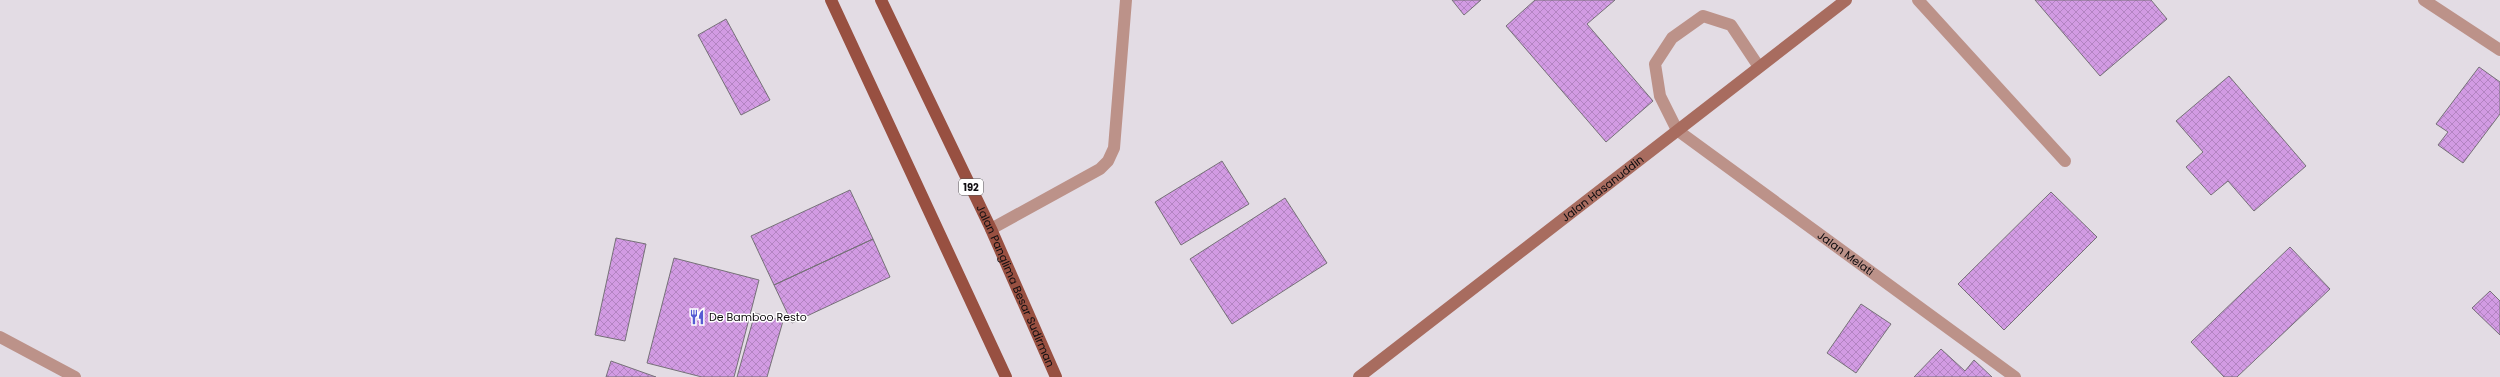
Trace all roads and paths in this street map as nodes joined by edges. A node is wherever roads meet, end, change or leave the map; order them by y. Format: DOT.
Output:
graph roads {
  1 [pos="831,0"];
  2 [pos="881,0"];
  3 [pos="1126,0"];
  4 [pos="1846,0"];
  5 [pos="1918,0"];
  6 [pos="2424,0"];
  7 [pos="2500,50"];
  8 [pos="1759,67"];
  9 [pos="1677,130"];
  10 [pos="2065,161"];
  11 [pos="991,229"];
  12 [pos="0,337"];
  13 [pos="75,377"];
  14 [pos="1006,377"];
  15 [pos="1056,377"];
  16 [pos="1359,377"];
  17 [pos="2015,377"];
  1 -- 14 [label="main road"];
  2 -- 11 [label="main road, Jalan Panglima Besar Sudirman / 192"];
  3 -- 11 [label="street"];
  4 -- 8 [label="main road, Jalan Hasanuddin"];
  5 -- 10 [label="street"];
  6 -- 7 [label="street"];
  8 -- 9 [label="main road, Jalan Hasanuddin"];
  8 -- 9 [label="street"];
  9 -- 16 [label="main road, Jalan Hasanuddin"];
  9 -- 17 [label="street, Jalan Melati"];
  11 -- 15 [label="main road, Jalan Panglima Besar Sudirman / 192"];
  12 -- 13 [label="street"];
}
